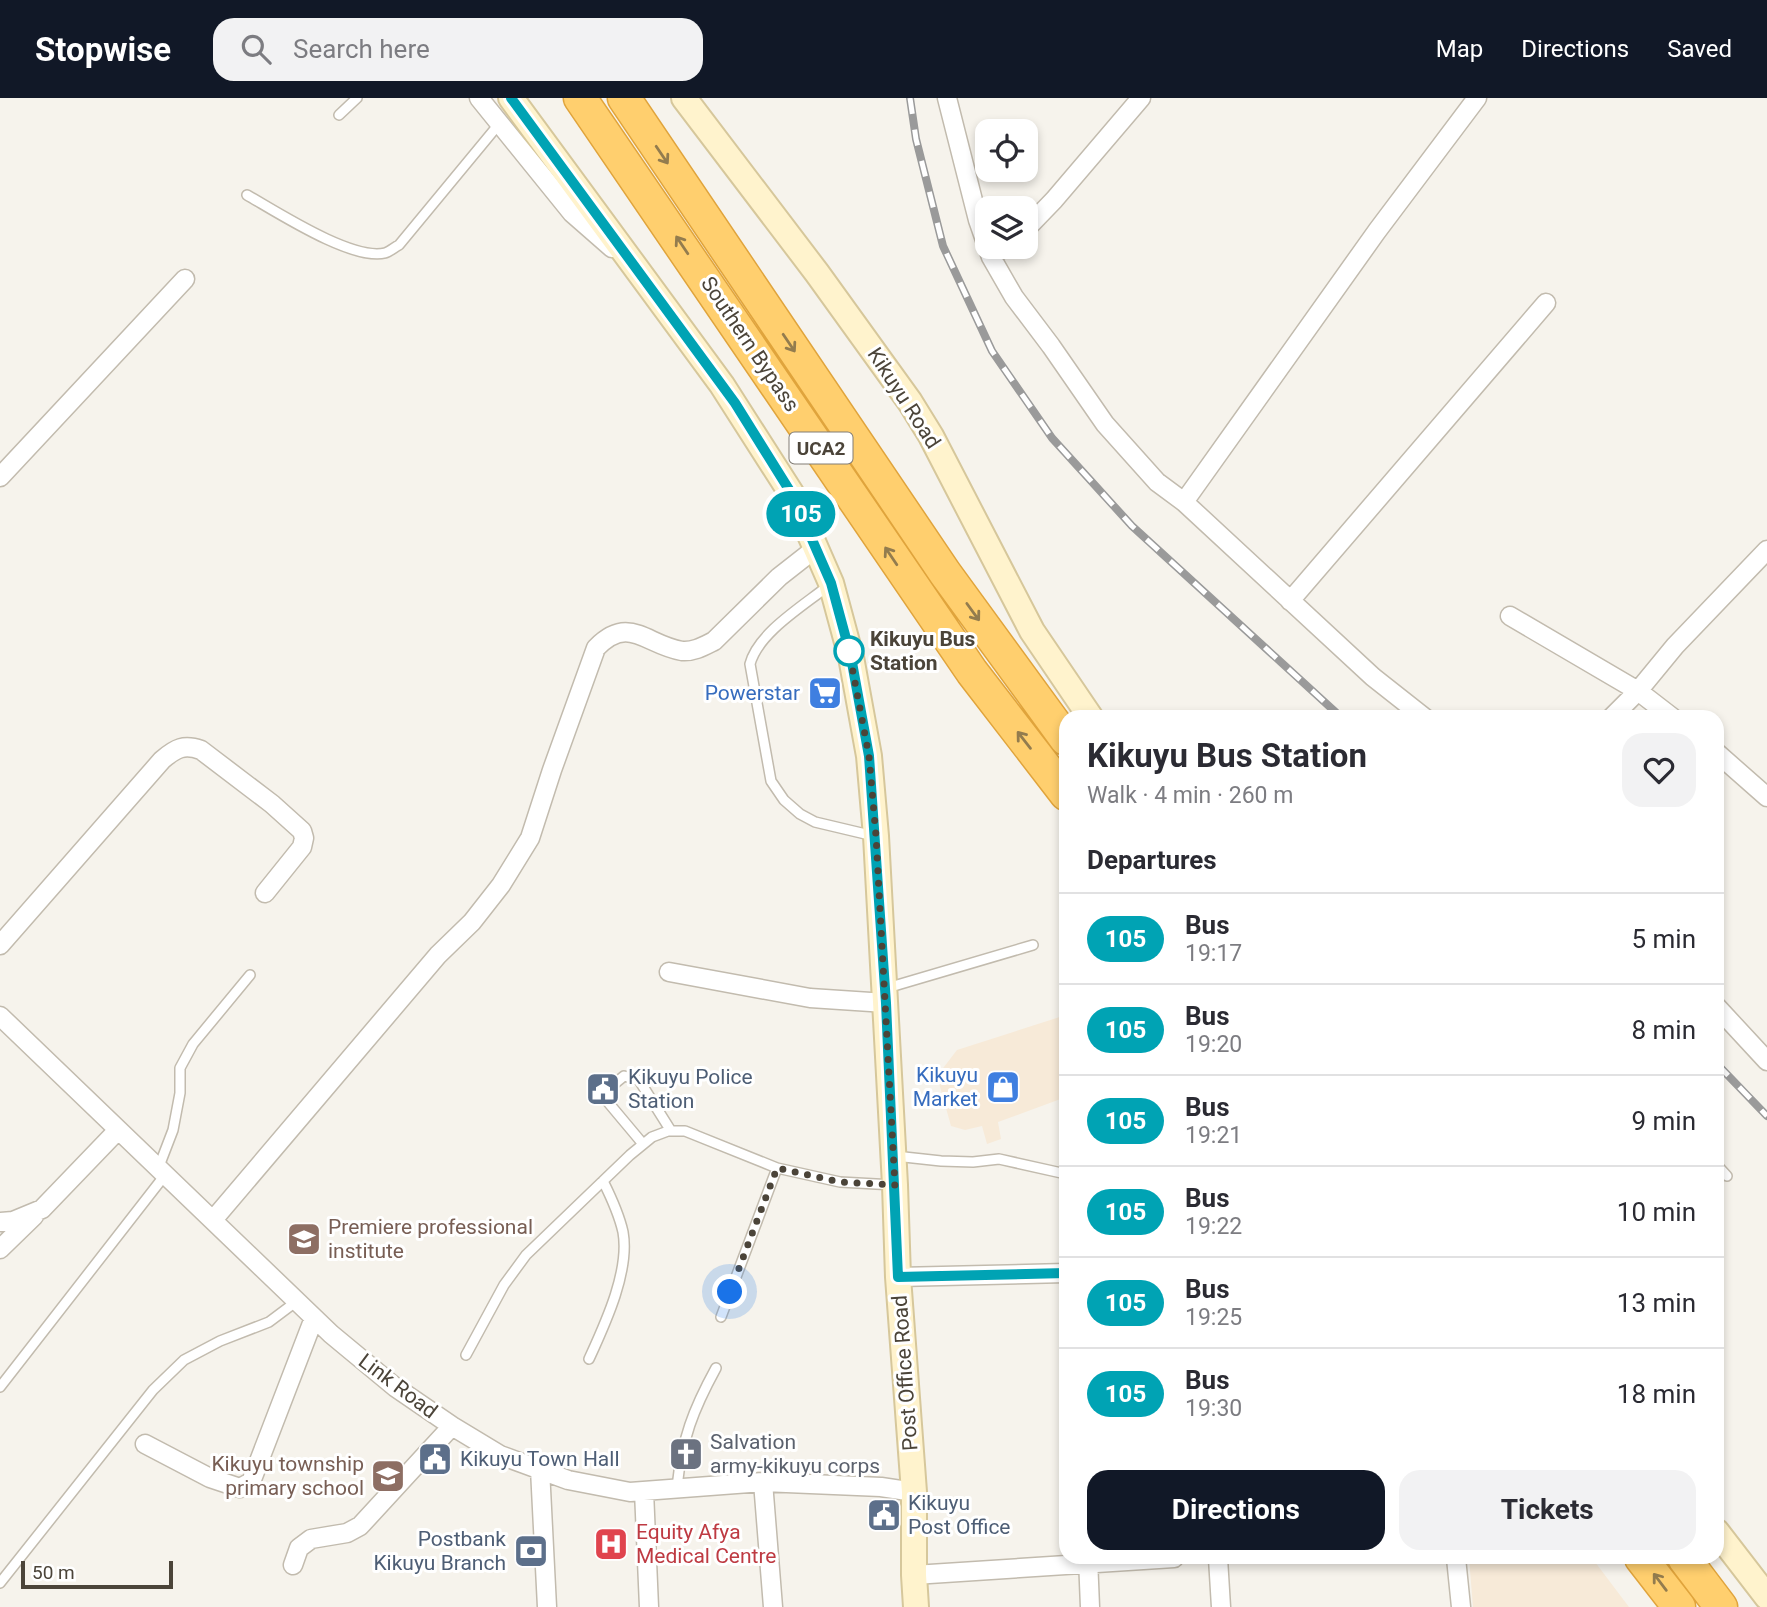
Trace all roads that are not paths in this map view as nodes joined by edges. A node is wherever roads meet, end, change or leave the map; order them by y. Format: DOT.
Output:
graph roads {
  1 [pos="357,98"];
  2 [pos="479,98"];
  3 [pos="511,98"];
  4 [pos="580,98"];
  5 [pos="624,98"];
  6 [pos="684,98"];
  7 [pos="947,98"];
  8 [pos="1141,98"];
  9 [pos="1477,98"];
  10 [pos="339,115"];
  11 [pos="499,124"];
  12 [pos="247,195"];
  13 [pos="975,208"];
  14 [pos="1038,217"];
  15 [pos="1000,259"];
  16 [pos="641,274"];
  17 [pos="185,279"];
  18 [pos="1546,303"];
  19 [pos="0,477"];
  20 [pos="1184,502"];
  21 [pos="816,548"];
  22 [pos="1767,550"];
  23 [pos="831,583"];
  24 [pos="1290,601"];
  25 [pos="1510,616"];
  26 [pos="1638,691"];
  27 [pos="1086,710"];
  28 [pos="1415,710"];
  29 [pos="1619,710"];
  30 [pos="1663,710"];
  31 [pos="1059,728"];
  32 [pos="1724,760"];
  33 [pos="1059,785"];
  34 [pos="1767,797"];
  35 [pos="876,836"];
  36 [pos="265,893"];
  37 [pos="0,945"];
  38 [pos="1033,945"];
  39 [pos="669,972"];
  40 [pos="250,975"];
  41 [pos="886,996"];
  42 [pos="1724,1015"];
  43 [pos="0,1016"];
  44 [pos="1767,1061"];
  45 [pos="118,1130"];
  46 [pos="671,1131"];
  47 [pos="643,1144"];
  48 [pos="893,1156"];
  49 [pos="777,1168"];
  50 [pos="161,1172"];
  51 [pos="1059,1172"];
  52 [pos="1724,1173"];
  53 [pos="1727,1176"];
  54 [pos="603,1181"];
  55 [pos="895,1185"];
  56 [pos="42,1209"];
  57 [pos="213,1220"];
  58 [pos="0,1222"];
  59 [pos="0,1249"];
  60 [pos="1059,1273"];
  61 [pos="898,1277"];
  62 [pos="297,1301"];
  63 [pos="721,1317"];
  64 [pos="314,1318"];
  65 [pos="466,1355"];
  66 [pos="589,1359"];
  67 [pos="716,1368"];
  68 [pos="0,1387"];
  69 [pos="452,1426"];
  70 [pos="145,1444"];
  71 [pos="540,1469"];
  72 [pos="763,1482"];
  73 [pos="677,1487"];
  74 [pos="644,1491"];
  75 [pos="914,1492"];
  76 [pos="1724,1541"];
  77 [pos="1059,1563"];
  78 [pos="1088,1564"];
  79 [pos="1218,1564"];
  80 [pos="1456,1564"];
  81 [pos="1646,1564"];
  82 [pos="1689,1564"];
  83 [pos="293,1565"];
  84 [pos="914,1576"];
  85 [pos="0,1583"];
  86 [pos="1767,1597"];
  87 [pos="547,1607"];
  88 [pos="649,1607"];
  89 [pos="773,1607"];
  90 [pos="916,1607"];
  91 [pos="1090,1607"];
  92 [pos="1222,1607"];
  93 [pos="1461,1607"];
  94 [pos="1679,1607"];
  95 [pos="1721,1607"];
  1 -- 10 [label="lane"];
  2 -- 11 [label="street"];
  3 -- 16 [label="street, Post Office Road"];
  33 -- 4 [label="highway, Southern Bypass / UCA2, one-way"];
  5 -- 31 [label="highway, Southern Bypass / UCA2, one-way"];
  6 -- 27 [label="street, Kikuyu Road"];
  7 -- 13 [label="street"];
  8 -- 14 [label="street"];
  9 -- 20 [label="street"];
  11 -- 12 [label="lane"];
  11 -- 16 [label="street"];
  15 -- 20 [label="street"];
  16 -- 21 [label="street, Post Office Road"];
  17 -- 19 [label="street"];
  18 -- 24 [label="street"];
  20 -- 24 [label="street"];
  21 -- 23 [label="street, Post Office Road"];
  21 -- 57 [label="street"];
  22 -- 26 [label="street"];
  23 -- 35 [label="street, Post Office Road"];
  23 -- 35 [label="lane"];
  24 -- 28 [label="street"];
  25 -- 26 [label="street"];
  26 -- 29 [label="street"];
  26 -- 30 [label="street"];
  32 -- 34 [label="street"];
  35 -- 41 [label="street, Post Office Road"];
  36 -- 37 [label="street"];
  38 -- 41 [label="lane"];
  39 -- 41 [label="street"];
  40 -- 50 [label="lane"];
  41 -- 48 [label="street, Post Office Road"];
  42 -- 44 [label="street"];
  43 -- 45 [label="street, Link Road"];
  45 -- 50 [label="street, Link Road"];
  45 -- 56 [label="street"];
  46 -- 47 [label="lane"];
  46 -- 47 [label="lane"];
  46 -- 49 [label="lane"];
  47 -- 54 [label="lane"];
  48 -- 51 [label="lane"];
  48 -- 55 [label="street, Post Office Road"];
  49 -- 55 [label="lane"];
  49 -- 63 [label="lane"];
  50 -- 57 [label="street, Link Road"];
  50 -- 68 [label="lane"];
  52 -- 53 [label="lane"];
  54 -- 65 [label="lane"];
  54 -- 66 [label="lane"];
  55 -- 61 [label="street, Post Office Road"];
  56 -- 58 [label="street"];
  56 -- 59 [label="street"];
  57 -- 62 [label="street, Link Road"];
  60 -- 61 [label="street"];
  61 -- 75 [label="street, Post Office Road"];
  62 -- 64 [label="street, Link Road"];
  62 -- 85 [label="lane"];
  64 -- 69 [label="street, Link Road"];
  64 -- 70 [label="street"];
  67 -- 73 [label="lane"];
  69 -- 71 [label="street, Link Road"];
  69 -- 83 [label="street"];
  71 -- 74 [label="street, Link Road"];
  71 -- 87 [label="street"];
  72 -- 73 [label="street, Link Road"];
  72 -- 75 [label="street, Link Road"];
  72 -- 89 [label="street"];
  73 -- 74 [label="street, Link Road"];
  74 -- 88 [label="street"];
  75 -- 84 [label="street, Post Office Road"];
  76 -- 86 [label="street"];
  77 -- 84 [label="street"];
  78 -- 91 [label="street"];
  79 -- 92 [label="street"];
  80 -- 93 [label="street"];
  94 -- 81 [label="highway, one-way"];
  82 -- 95 [label="highway"];
  84 -- 90 [label="street, Post Office Road"];
}
